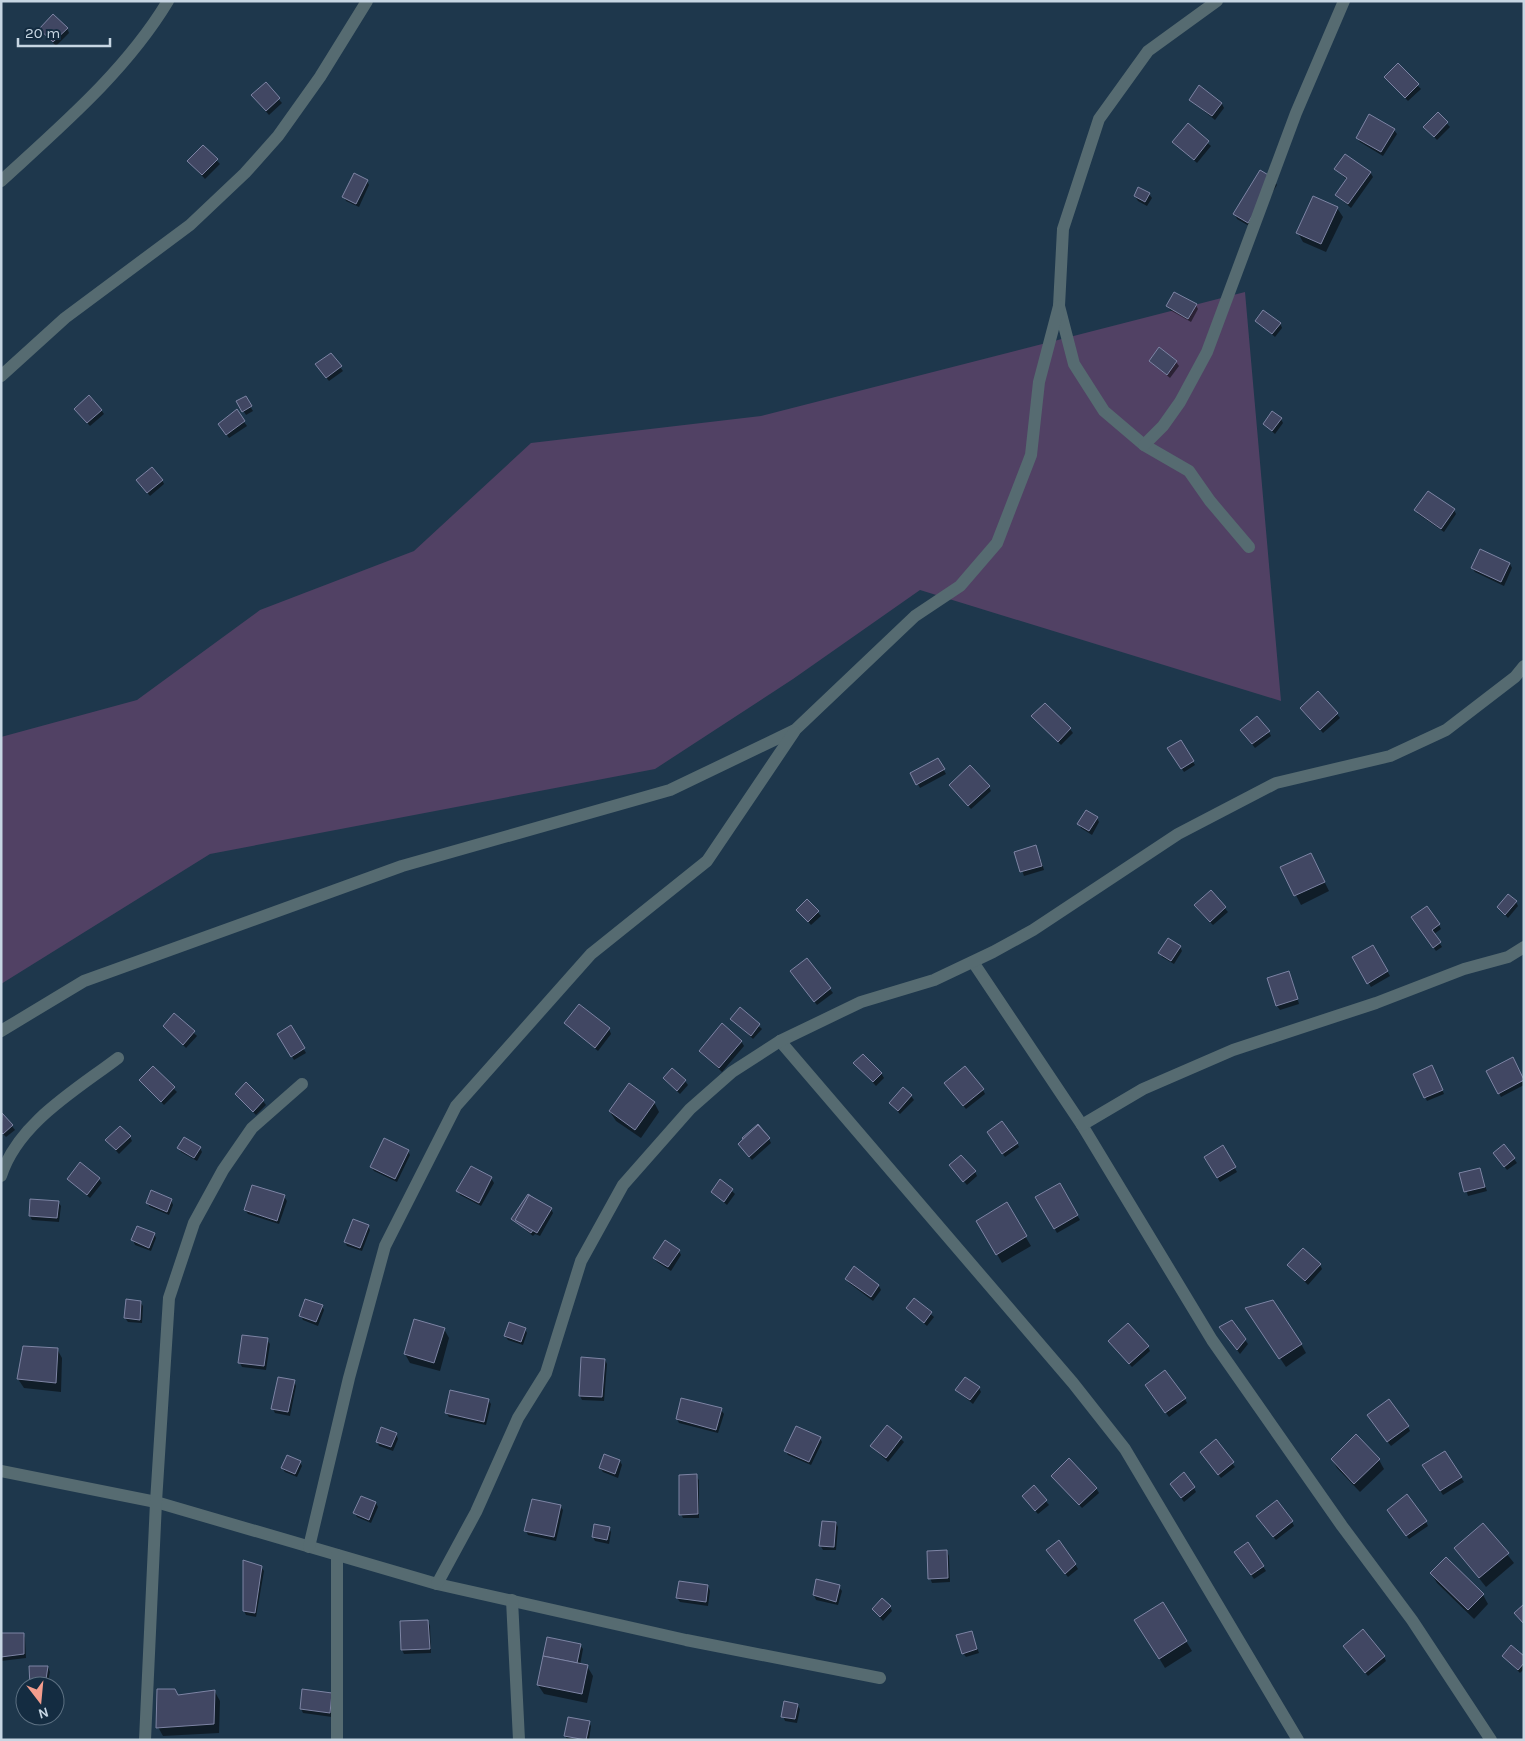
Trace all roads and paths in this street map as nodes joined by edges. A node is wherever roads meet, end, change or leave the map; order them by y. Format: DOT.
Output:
graph roads {
  1 [pos="168,1"];
  2 [pos="367,1"];
  3 [pos="1217,1"];
  4 [pos="1344,1"];
  5 [pos="1,181"];
  6 [pos="1060,306"];
  7 [pos="1,376"];
  8 [pos="1144,444"];
  9 [pos="1249,547"];
  10 [pos="1524,666"];
  11 [pos="795,730"];
  12 [pos="1524,947"];
  13 [pos="973,962"];
  14 [pos="1,1030"];
  15 [pos="780,1041"];
  16 [pos="118,1058"];
  17 [pos="302,1084"];
  18 [pos="1082,1125"];
  19 [pos="1,1176"];
  20 [pos="1,1471"];
  21 [pos="156,1502"];
  22 [pos="309,1547"];
  23 [pos="337,1555"];
  24 [pos="437,1584"];
  25 [pos="512,1600"];
  26 [pos="880,1678"];
  27 [pos="145,1740"];
  28 [pos="337,1740"];
  29 [pos="519,1740"];
  30 [pos="1298,1740"];
  31 [pos="1491,1740"];
  1 -- 5 [label="street"];
  2 -- 7 [label="street"];
  3 -- 6 [label="street"];
  4 -- 8 [label="street"];
  6 -- 8 [label="street"];
  6 -- 11 [label="street"];
  8 -- 9 [label="street"];
  10 -- 13 [label="street"];
  11 -- 14 [label="street"];
  11 -- 22 [label="street"];
  12 -- 18 [label="street"];
  13 -- 15 [label="street"];
  13 -- 18 [label="street"];
  15 -- 24 [label="street"];
  15 -- 30 [label="street"];
  16 -- 19 [label="street"];
  17 -- 21 [label="street"];
  18 -- 31 [label="street"];
  20 -- 21 [label="street"];
  21 -- 22 [label="street"];
  21 -- 27 [label="street"];
  22 -- 23 [label="street"];
  23 -- 24 [label="street"];
  23 -- 28 [label="street"];
  24 -- 25 [label="street"];
  25 -- 26 [label="street"];
  25 -- 29 [label="street"];
}
